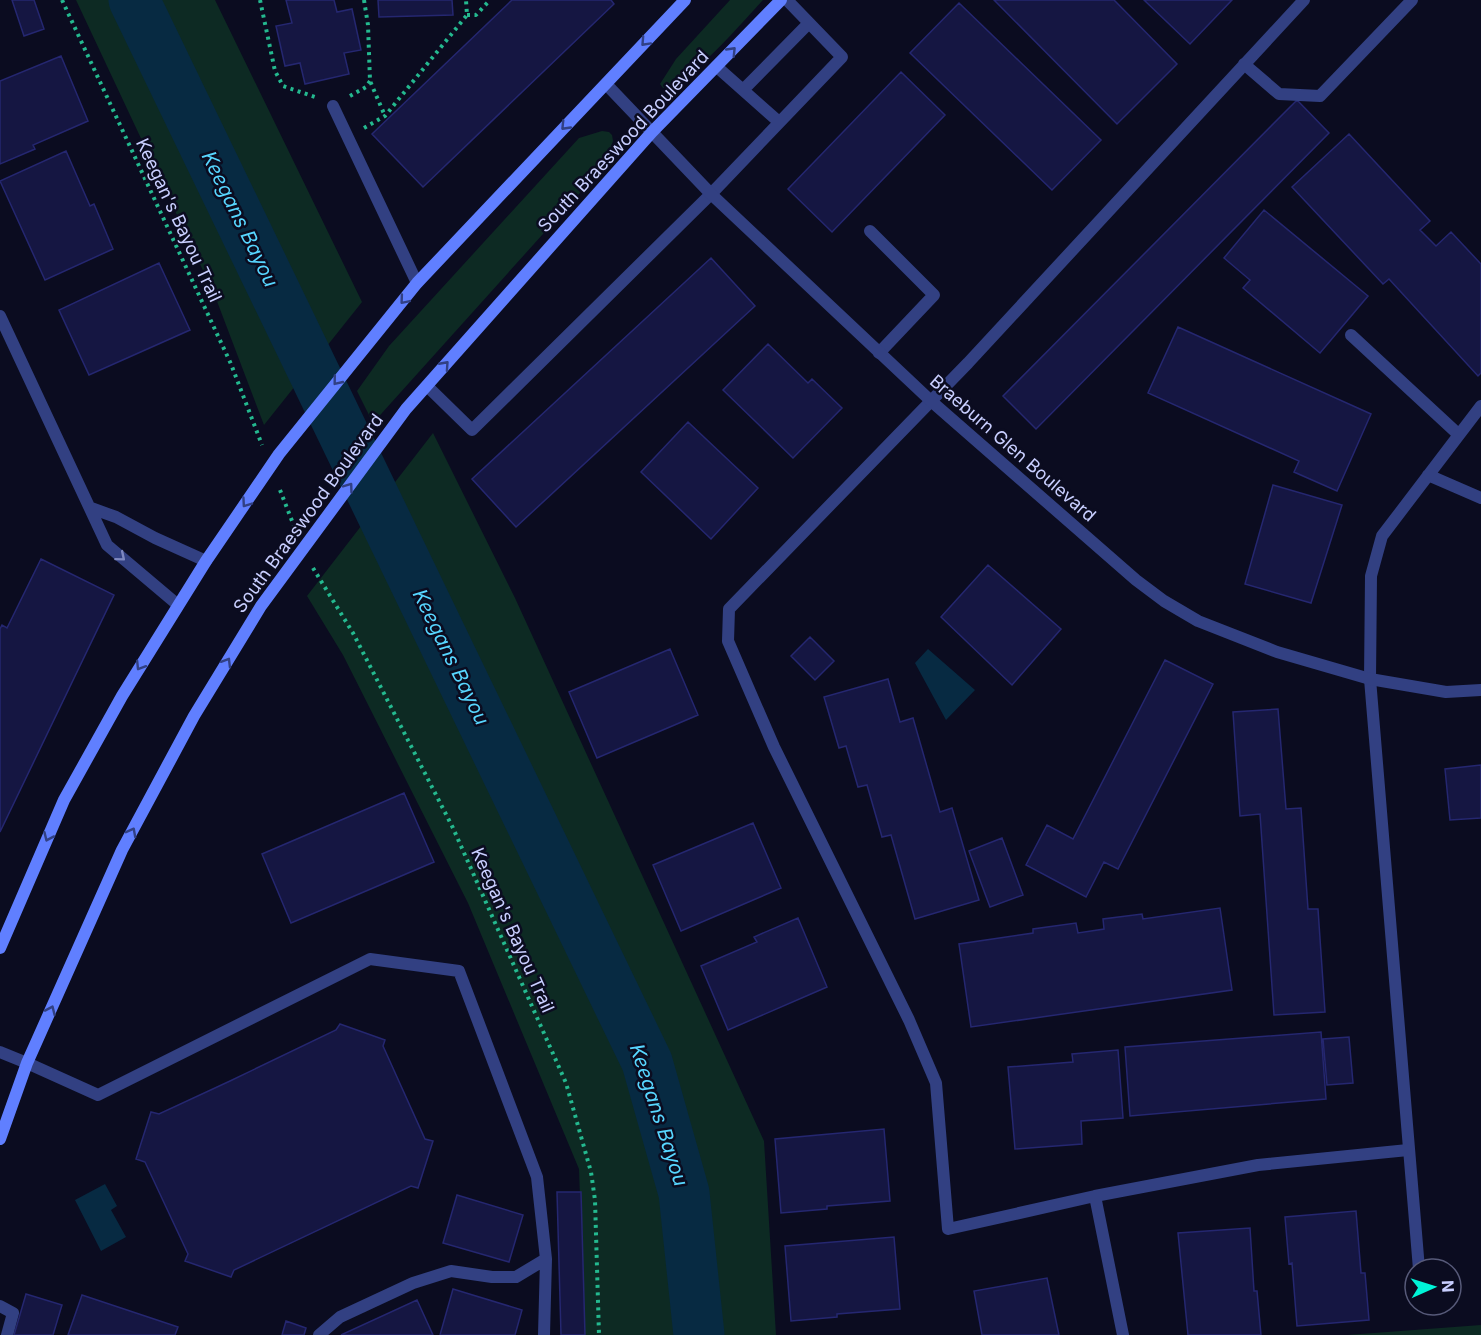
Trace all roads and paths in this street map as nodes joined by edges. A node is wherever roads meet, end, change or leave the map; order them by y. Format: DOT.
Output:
graph roads {
  1 [pos="62,0"];
  2 [pos="260,0"];
  3 [pos="364,0"];
  4 [pos="466,0"];
  5 [pos="490,0"];
  6 [pos="685,0"];
  7 [pos="781,0"];
  8 [pos="787,0"];
  9 [pos="1304,0"];
  10 [pos="1412,0"];
  11 [pos="467,15"];
  12 [pos="809,23"];
  13 [pos="1244,64"];
  14 [pos="717,67"];
  15 [pos="606,84"];
  16 [pos="743,90"];
  17 [pos="308,93"];
  18 [pos="333,106"];
  19 [pos="385,116"];
  20 [pos="779,122"];
  21 [pos="652,132"];
  22 [pos="348,137"];
  23 [pos="711,194"];
  24 [pos="870,231"];
  25 [pos="417,283"];
  26 [pos="0,316"];
  27 [pos="1351,335"];
  28 [pos="879,353"];
  29 [pos="427,386"];
  30 [pos="931,401"];
  31 [pos="1481,406"];
  32 [pos="1458,434"];
  33 [pos="265,453"];
  34 [pos="1428,475"];
  35 [pos="280,490"];
  36 [pos="1481,498"];
  37 [pos="91,508"];
  38 [pos="296,529"];
  39 [pos="206,561"];
  40 [pos="311,565"];
  41 [pos="178,605"];
  42 [pos="1370,679"];
  43 [pos="1481,690"];
  44 [pos="0,948"];
  45 [pos="0,1052"];
  46 [pos="27,1063"];
  47 [pos="0,1138"];
  48 [pos="1408,1150"];
  49 [pos="1095,1196"];
  50 [pos="1418,1257"];
  51 [pos="546,1259"];
  52 [pos="0,1306"];
  53 [pos="7,1335"];
  54 [pos="319,1335"];
  55 [pos="544,1335"];
  56 [pos="599,1335"];
  57 [pos="1123,1335"];
  1 -- 33 [label="path, Keegan's Bayou Trail"];
  2 -- 17 [label="path"];
  3 -- 19 [label="path"];
  4 -- 11 [label="path"];
  5 -- 11 [label="path"];
  6 -- 15 [label="main road, one-way"];
  14 -- 7 [label="main road, South Braeswood Boulevard, one-way"];
  8 -- 12 [label="street"];
  9 -- 13 [label="street"];
  10 -- 13 [label="street"];
  11 -- 19 [label="path"];
  12 -- 16 [label="street"];
  12 -- 20 [label="street"];
  13 -- 30 [label="street"];
  14 -- 16 [label="street"];
  14 -- 21 [label="main road, South Braeswood Boulevard"];
  15 -- 21 [label="street, Braeburn Glen Boulevard"];
  15 -- 25 [label="main road, one-way"];
  16 -- 20 [label="street"];
  18 -- 22 [label="street"];
  19 -- 22 [label="path"];
  20 -- 23 [label="street"];
  21 -- 23 [label="street, Braeburn Glen Boulevard"];
  29 -- 21 [label="main road, South Braeswood Boulevard, one-way"];
  22 -- 25 [label="street"];
  23 -- 28 [label="street, Braeburn Glen Boulevard"];
  23 -- 29 [label="street"];
  24 -- 28 [label="street"];
  25 -- 39 [label="main road, one-way"];
  26 -- 37 [label="street"];
  27 -- 32 [label="street"];
  28 -- 30 [label="street, Braeburn Glen Boulevard"];
  46 -- 29 [label="main road, South Braeswood Boulevard, one-way"];
  30 -- 42 [label="street, Braeburn Glen Boulevard"];
  30 -- 49 [label="street"];
  31 -- 32 [label="street"];
  32 -- 34 [label="street"];
  34 -- 36 [label="street"];
  34 -- 42 [label="street"];
  35 -- 38 [label="path"];
  37 -- 39 [label="street"];
  37 -- 41 [label="street, one-way"];
  39 -- 41 [label="main road"];
  40 -- 56 [label="path, Keegan's Bayou Trail"];
  41 -- 44 [label="main road, one-way"];
  42 -- 43 [label="street, Braeburn Glen Boulevard"];
  42 -- 48 [label="street"];
  45 -- 46 [label="street"];
  46 -- 47 [label="main road, South Braeswood Boulevard"];
  46 -- 51 [label="street"];
  48 -- 49 [label="street"];
  48 -- 50 [label="street"];
  49 -- 57 [label="street"];
  51 -- 54 [label="street"];
  51 -- 55 [label="street"];
  52 -- 53 [label="street"];
}
